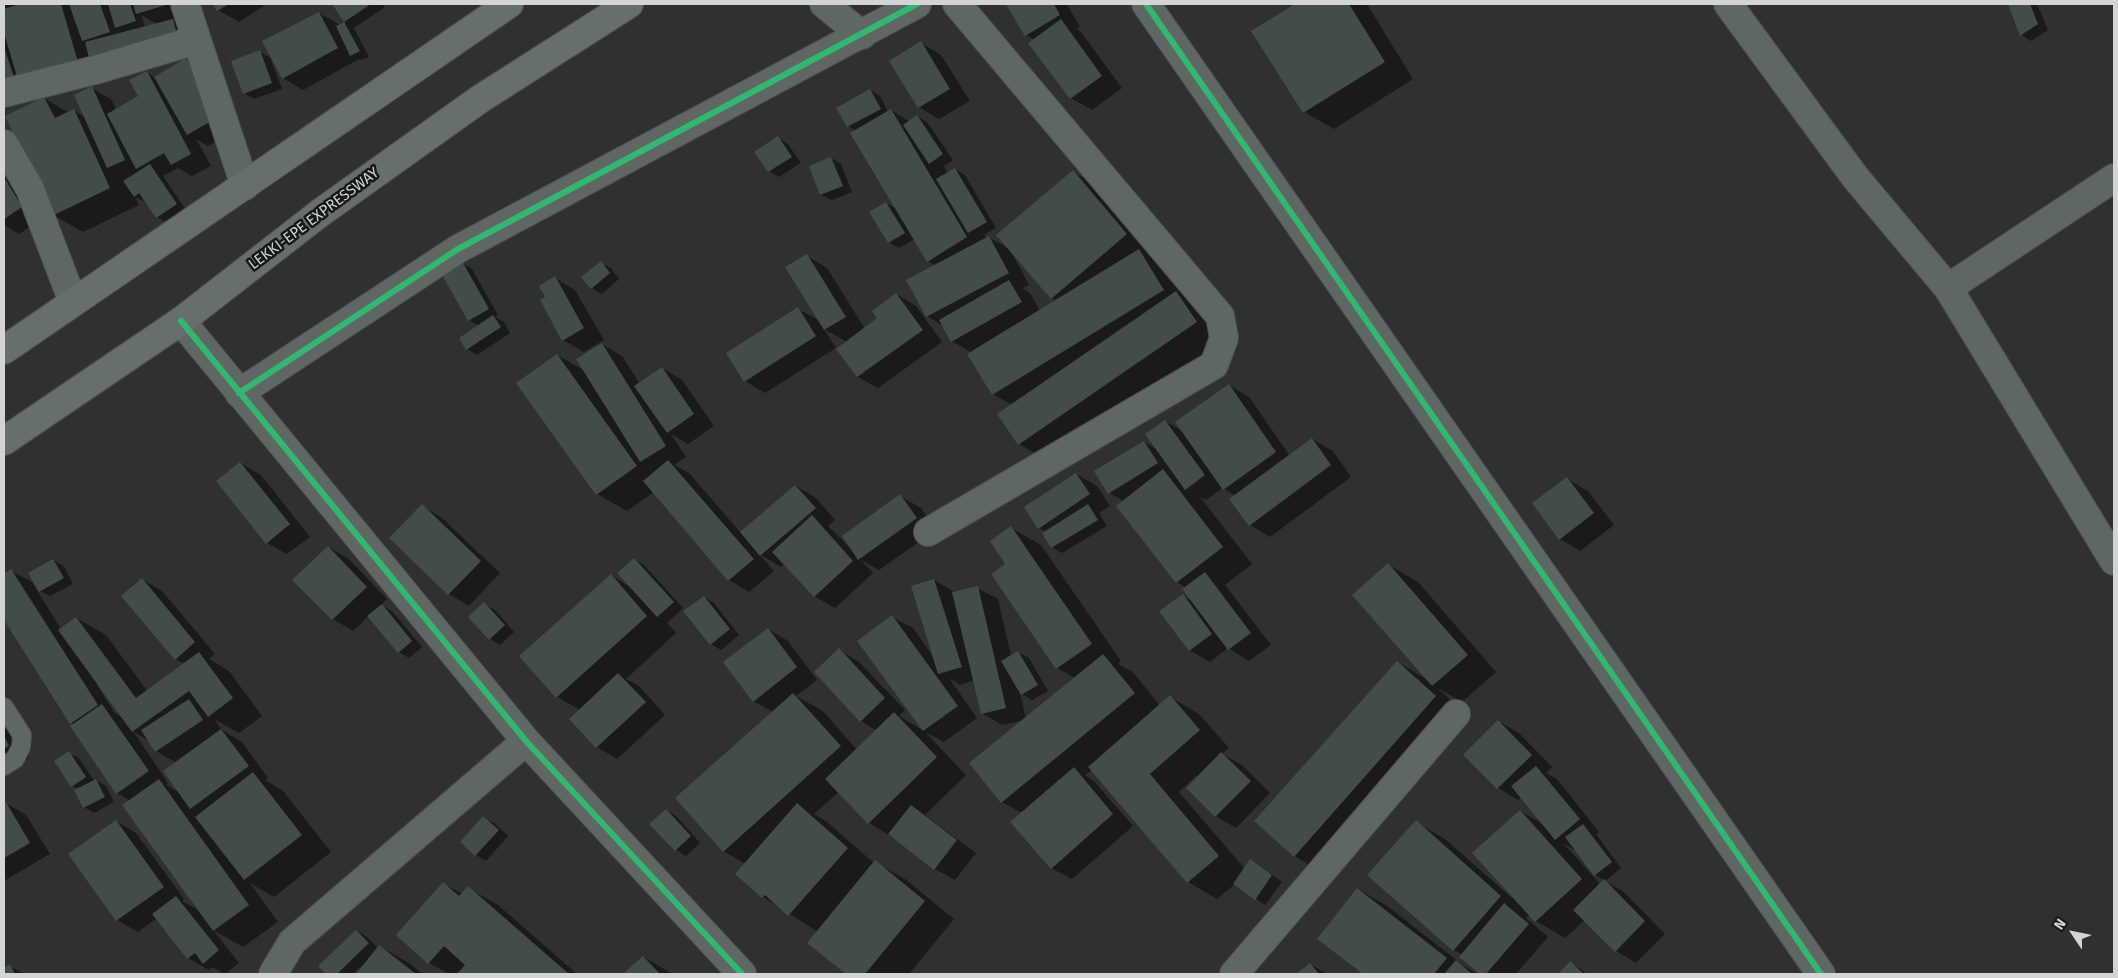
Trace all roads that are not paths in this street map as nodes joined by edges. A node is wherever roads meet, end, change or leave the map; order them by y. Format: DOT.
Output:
graph roads {
  1 [pos="185,4"];
  2 [pos="509,4"];
  3 [pos="629,4"];
  4 [pos="824,4"];
  5 [pos="917,4"];
  6 [pos="957,4"];
  7 [pos="1146,4"];
  8 [pos="1728,4"];
  9 [pos="862,35"];
  10 [pos="196,40"];
  11 [pos="4,92"];
  12 [pos="4,144"];
  13 [pos="2114,178"];
  14 [pos="245,186"];
  15 [pos="1948,288"];
  16 [pos="73,302"];
  17 [pos="181,321"];
  18 [pos="4,350"];
  19 [pos="239,393"];
  20 [pos="4,441"];
  21 [pos="928,532"];
  22 [pos="2114,561"];
  23 [pos="4,707"];
  24 [pos="1456,714"];
  25 [pos="526,741"];
  26 [pos="4,766"];
  27 [pos="273,974"];
  28 [pos="742,974"];
  29 [pos="1234,974"];
  30 [pos="1821,974"];
  1 -- 10 [label="street"];
  2 -- 14 [label="highway"];
  3 -- 17 [label="highway, LEKKI-EPE EXPRESSWAY"];
  4 -- 9 [label="street"];
  5 -- 9 [label="street"];
  6 -- 21 [label="street"];
  7 -- 30 [label="street"];
  8 -- 15 [label="street"];
  9 -- 19 [label="street"];
  10 -- 11 [label="street"];
  10 -- 14 [label="street"];
  12 -- 16 [label="street"];
  13 -- 15 [label="street"];
  14 -- 16 [label="highway"];
  15 -- 22 [label="street"];
  16 -- 18 [label="highway"];
  17 -- 19 [label="street"];
  17 -- 20 [label="highway, LEKKI-EPE EXPRESSWAY"];
  19 -- 25 [label="street"];
  23 -- 26 [label="lane"];
  24 -- 29 [label="street"];
  25 -- 27 [label="street"];
  25 -- 28 [label="street"];
}
